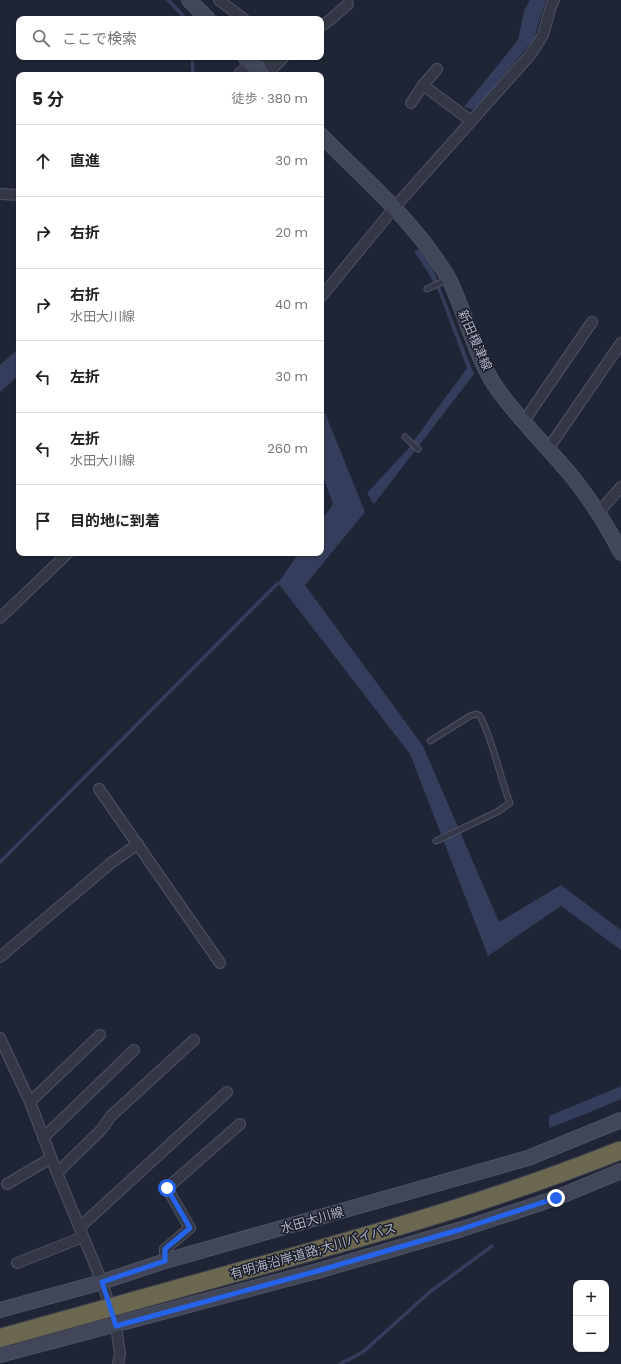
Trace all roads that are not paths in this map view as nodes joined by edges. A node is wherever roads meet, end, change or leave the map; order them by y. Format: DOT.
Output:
graph roads {
  1 [pos="189,0"];
  2 [pos="219,0"];
  3 [pos="554,0"];
  4 [pos="350,2"];
  5 [pos="205,16"];
  6 [pos="240,16"];
  7 [pos="324,24"];
  8 [pos="248,60"];
  9 [pos="266,60"];
  10 [pos="281,60"];
  11 [pos="437,69"];
  12 [pos="240,72"];
  13 [pos="266,72"];
  14 [pos="267,72"];
  15 [pos="268,72"];
  16 [pos="423,85"];
  17 [pos="411,103"];
  18 [pos="471,121"];
  19 [pos="324,138"];
  20 [pos="0,194"];
  21 [pos="16,195"];
  22 [pos="394,208"];
  23 [pos="449,278"];
  24 [pos="426,289"];
  25 [pos="324,292"];
  26 [pos="592,322"];
  27 [pos="621,343"];
  28 [pos="524,422"];
  29 [pos="405,437"];
  30 [pos="418,449"];
  31 [pos="548,449"];
  32 [pos="621,488"];
  33 [pos="598,513"];
  34 [pos="621,553"];
  35 [pos="65,556"];
  36 [pos="0,618"];
  37 [pos="430,741"];
  38 [pos="99,788"];
  39 [pos="436,840"];
  40 [pos="138,844"];
  41 [pos="0,957"];
  42 [pos="220,962"];
  43 [pos="100,1035"];
  44 [pos="0,1038"];
  45 [pos="194,1040"];
  46 [pos="134,1050"];
  47 [pos="227,1092"];
  48 [pos="30,1102"];
  49 [pos="621,1120"];
  50 [pos="240,1124"];
  51 [pos="43,1138"];
  52 [pos="621,1150"];
  53 [pos="621,1157"];
  54 [pos="51,1158"];
  55 [pos="621,1171"];
  56 [pos="57,1173"];
  57 [pos="7,1184"];
  58 [pos="81,1232"];
  59 [pos="165,1261"];
  60 [pos="18,1263"];
  61 [pos="102,1282"];
  62 [pos="0,1310"];
  63 [pos="116,1326"];
  64 [pos="0,1338"];
  65 [pos="0,1345"];
  66 [pos="0,1356"];
  67 [pos="118,1364"];
  1 -- 5 [label="main road"];
  2 -- 6 [label="street"];
  3 -- 18 [label="street"];
  4 -- 7 [label="street"];
  8 -- 12 [label="street"];
  8 -- 13 [label="main road"];
  9 -- 14 [label="street"];
  10 -- 15 [label="street"];
  11 -- 16 [label="street"];
  16 -- 17 [label="street"];
  16 -- 18 [label="street"];
  18 -- 22 [label="street"];
  19 -- 22 [label="main road, 新田榎津線"];
  20 -- 21 [label="street"];
  22 -- 23 [label="main road, 新田榎津線"];
  22 -- 25 [label="street"];
  23 -- 24 [label="lane"];
  23 -- 28 [label="main road, 新田榎津線"];
  26 -- 28 [label="street"];
  27 -- 31 [label="street"];
  28 -- 31 [label="main road, 新田榎津線"];
  29 -- 30 [label="lane"];
  31 -- 33 [label="main road, 新田榎津線"];
  32 -- 33 [label="street"];
  33 -- 34 [label="main road, 新田榎津線"];
  35 -- 36 [label="street"];
  37 -- 39 [label="lane"];
  38 -- 40 [label="street"];
  40 -- 41 [label="street"];
  40 -- 42 [label="street"];
  43 -- 48 [label="street"];
  44 -- 48 [label="street"];
  45 -- 56 [label="street"];
  46 -- 51 [label="street"];
  47 -- 58 [label="street"];
  48 -- 51 [label="street"];
  49 -- 59 [label="main road, 水田大川線"];
  50 -- 59 [label="street"];
  51 -- 54 [label="street"];
  52 -- 64 [label="highway, 有明海沿岸道路;大川バイパス, bridge"];
  53 -- 65 [label="highway, 有明海沿岸道路;大川バイパス"];
  54 -- 56 [label="street"];
  54 -- 57 [label="street"];
  55 -- 63 [label="main road"];
  56 -- 58 [label="street"];
  58 -- 60 [label="street"];
  58 -- 61 [label="street"];
  59 -- 61 [label="main road, 水田大川線"];
  61 -- 62 [label="main road, 水田大川線"];
  61 -- 63 [label="street"];
  63 -- 66 [label="main road"];
  63 -- 67 [label="street"];
}
